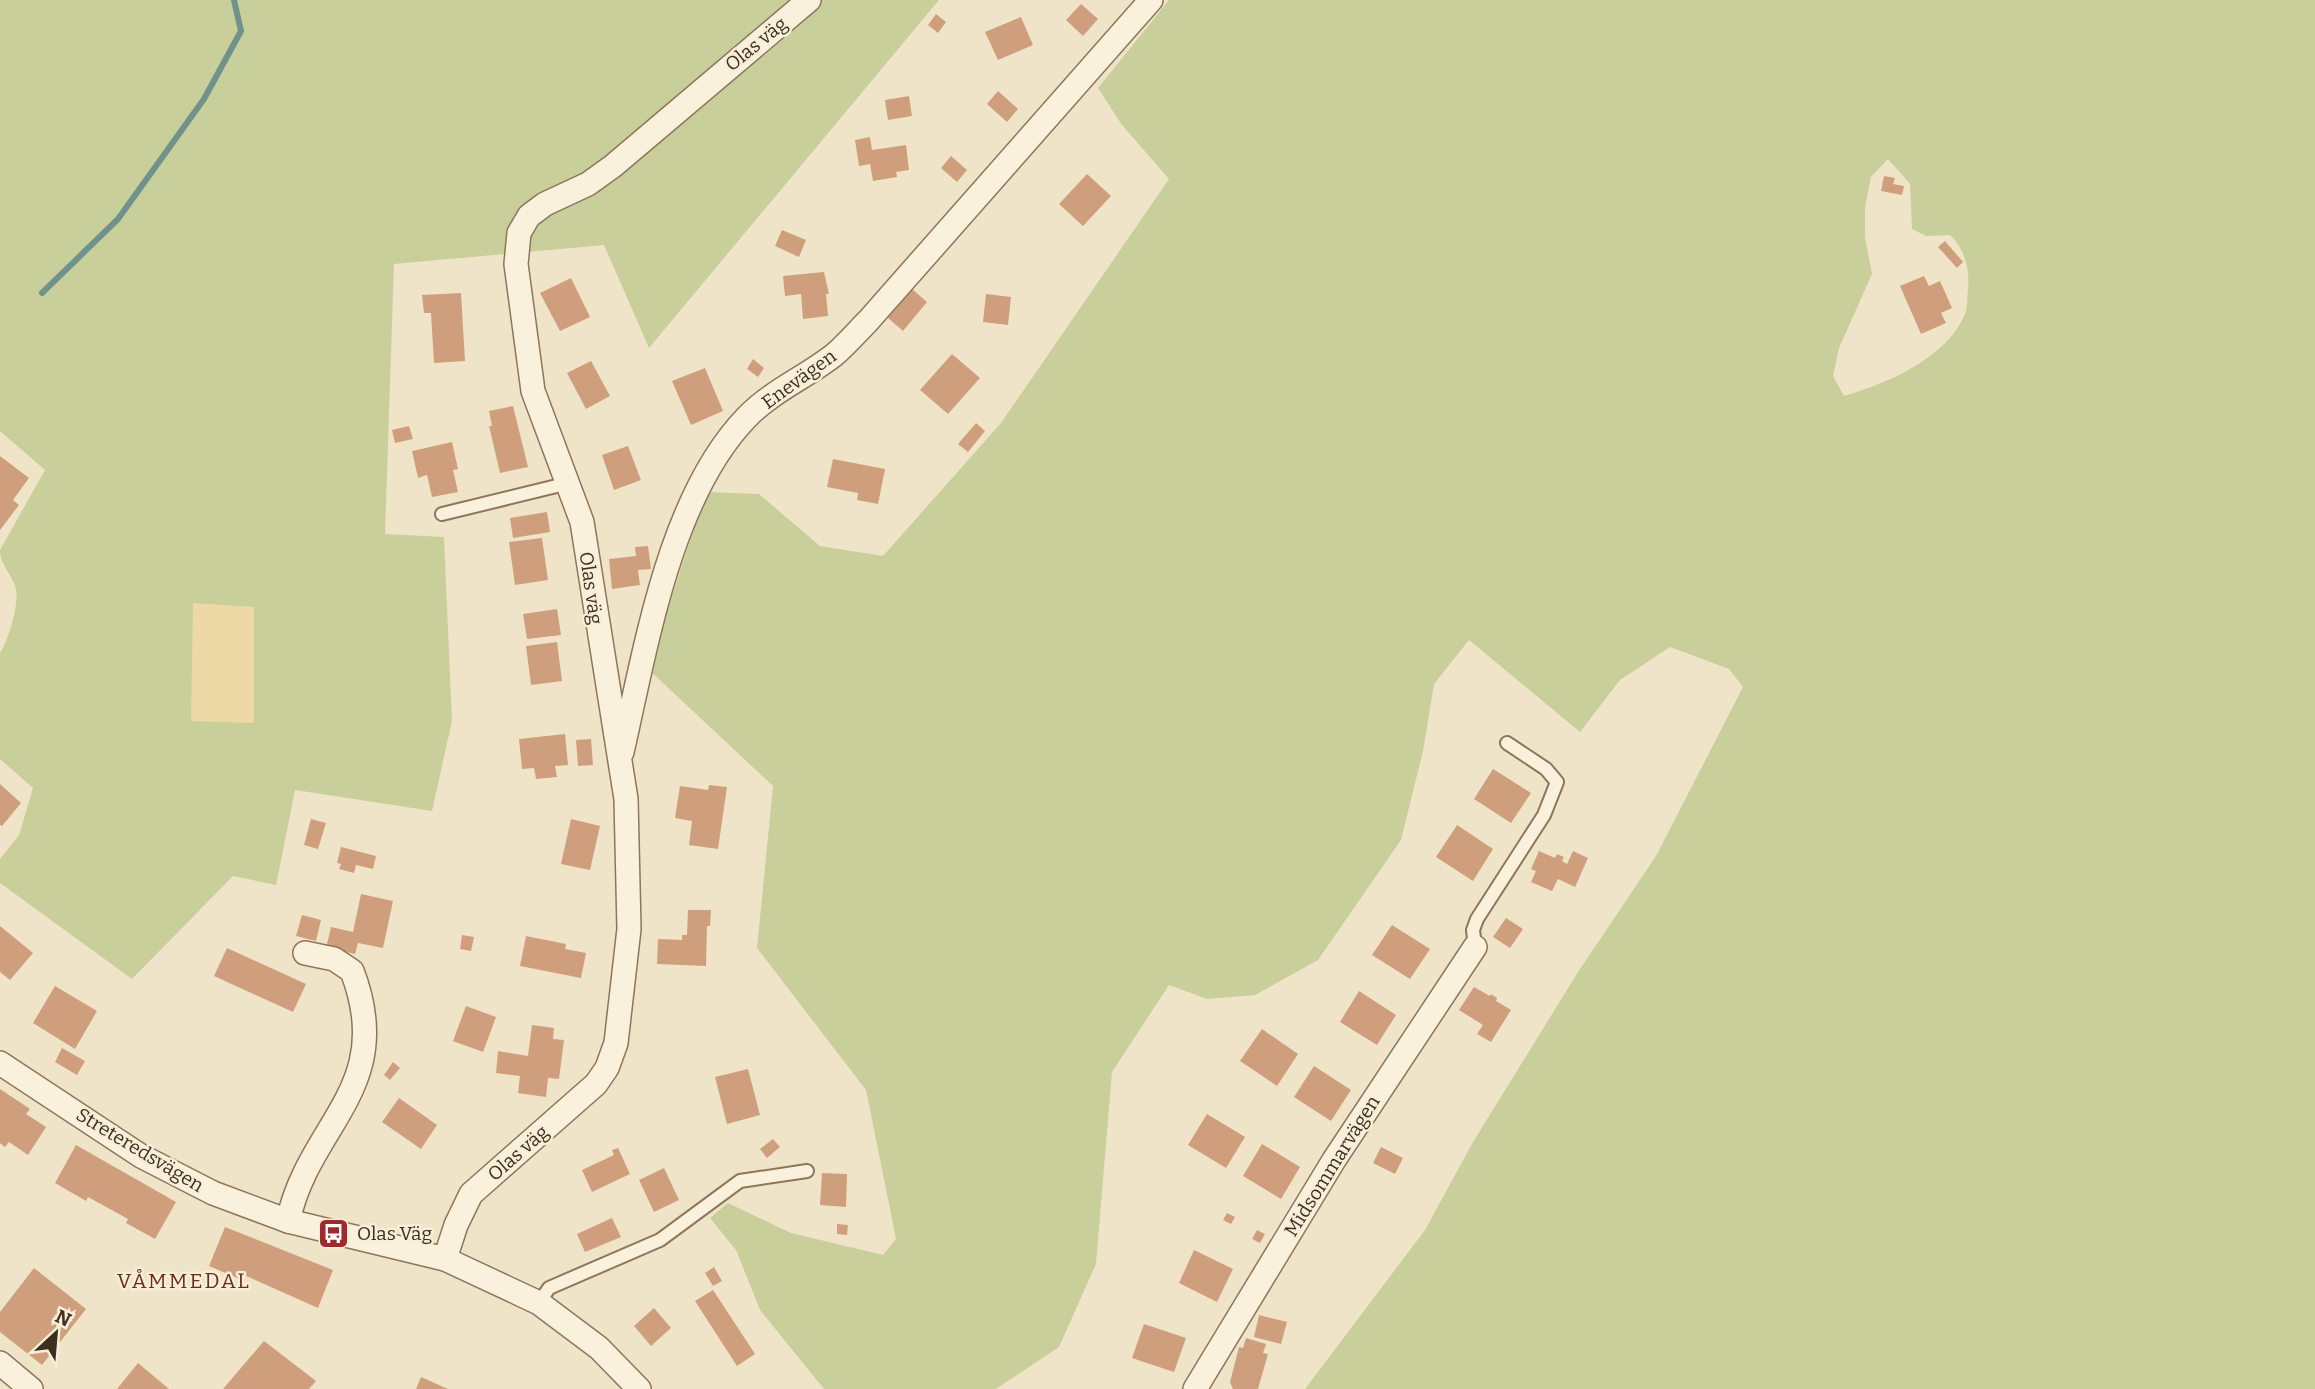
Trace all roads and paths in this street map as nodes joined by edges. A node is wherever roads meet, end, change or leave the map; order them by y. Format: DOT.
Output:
graph roads {
  1 [pos="809,0"];
  2 [pos="1151,0"];
  3 [pos="569,483"];
  4 [pos="442,514"];
  5 [pos="1507,744"];
  6 [pos="620,760"];
  7 [pos="1475,947"];
  8 [pos="305,954"];
  9 [pos="0,1063"];
  10 [pos="807,1171"];
  11 [pos="288,1221"];
  12 [pos="445,1259"];
  13 [pos="539,1303"];
  14 [pos="0,1363"];
  15 [pos="31,1389"];
  16 [pos="639,1389"];
  17 [pos="1195,1389"];
  1 -- 3 [label="street, Olas väg"];
  2 -- 6 [label="street, Enevägen"];
  3 -- 4 [label="lane"];
  3 -- 6 [label="street, Olas väg"];
  5 -- 7 [label="lane"];
  6 -- 12 [label="street, Olas väg"];
  7 -- 17 [label="street, Midsommarvägen"];
  8 -- 11 [label="street"];
  9 -- 11 [label="street, Streteredsvägen"];
  10 -- 13 [label="lane"];
  11 -- 12 [label="street, Streteredsvägen"];
  12 -- 13 [label="street, Streteredsvägen"];
  13 -- 16 [label="street, Streteredsvägen"];
  14 -- 15 [label="street"];
}
